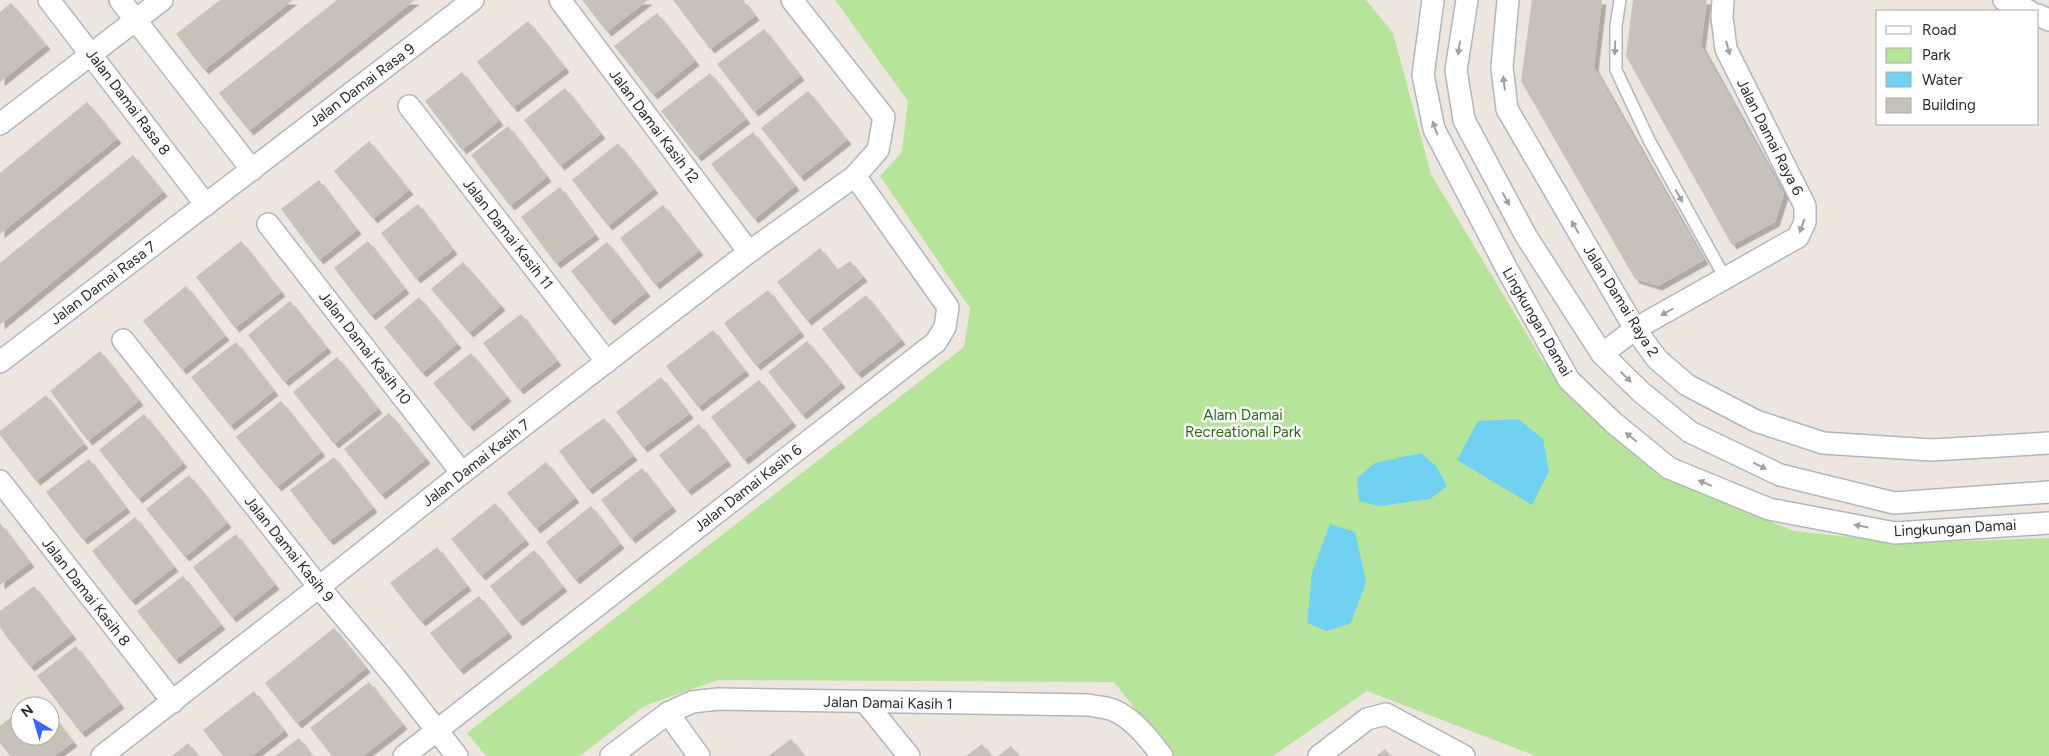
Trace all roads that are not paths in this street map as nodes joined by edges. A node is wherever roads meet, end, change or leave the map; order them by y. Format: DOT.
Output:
graph roads {
  1 [pos="50,0"];
  2 [pos="120,0"];
  3 [pos="162,0"];
  4 [pos="473,0"];
  5 [pos="560,0"];
  6 [pos="792,0"];
  7 [pos="1433,0"];
  8 [pos="1467,0"];
  9 [pos="1508,0"];
  10 [pos="1620,0"];
  11 [pos="1723,0"];
  12 [pos="2004,0"];
  13 [pos="2027,10"];
  14 [pos="136,20"];
  15 [pos="91,55"];
  16 [pos="409,106"];
  17 [pos="0,124"];
  18 [pos="252,170"];
  19 [pos="855,176"];
  20 [pos="206,205"];
  21 [pos="268,224"];
  22 [pos="749,252"];
  23 [pos="1725,278"];
  24 [pos="1635,329"];
  25 [pos="123,340"];
  26 [pos="1602,354"];
  27 [pos="0,362"];
  28 [pos="607,362"];
  29 [pos="2049,443"];
  30 [pos="462,473"];
  31 [pos="0,481"];
  32 [pos="2049,492"];
  33 [pos="2049,523"];
  34 [pos="319,588"];
  35 [pos="173,702"];
  36 [pos="866,703"];
  37 [pos="668,713"];
  38 [pos="436,730"];
  39 [pos="102,756"];
  40 [pos="404,756"];
  41 [pos="457,756"];
  42 [pos="611,756"];
  43 [pos="699,756"];
  44 [pos="909,756"];
  45 [pos="1162,756"];
  46 [pos="1319,756"];
  47 [pos="1464,756"];
  1 -- 15 [label="street, Jalan Damai Rasa 8"];
  2 -- 14 [label="street"];
  3 -- 14 [label="street"];
  4 -- 18 [label="street, Jalan Damai Rasa 9"];
  5 -- 22 [label="street, Jalan Damai Kasih 12"];
  6 -- 19 [label="street, Jalan Damai Kasih 7"];
  33 -- 7 [label="street, Lingkungan Damai, one-way"];
  8 -- 26 [label="street, Lingkungan Damai, one-way"];
  24 -- 9 [label="street, Jalan Damai Raya 2, one-way"];
  10 -- 23 [label="lane, one-way"];
  11 -- 23 [label="street, Jalan Damai Raya 6, one-way"];
  12 -- 13 [label="street"];
  14 -- 15 [label="street"];
  14 -- 18 [label="street"];
  15 -- 17 [label="street"];
  15 -- 20 [label="street, Jalan Damai Rasa 8"];
  16 -- 28 [label="street, Jalan Damai Kasih 11"];
  18 -- 20 [label="street, Jalan Damai Rasa 9"];
  19 -- 22 [label="street, Jalan Damai Kasih 7"];
  19 -- 38 [label="street, Jalan Damai Kasih 6"];
  20 -- 27 [label="street, Jalan Damai Rasa 7"];
  21 -- 30 [label="street, Jalan Damai Kasih 10"];
  22 -- 28 [label="street, Jalan Damai Kasih 7"];
  23 -- 24 [label="street, Jalan Damai Raya 6, one-way"];
  24 -- 26 [label="street, Jalan Damai Raya 6"];
  24 -- 29 [label="street, Jalan Damai Raya 2"];
  25 -- 34 [label="street, Jalan Damai Kasih 9"];
  26 -- 32 [label="street, Lingkungan Damai, one-way"];
  28 -- 30 [label="street, Jalan Damai Kasih 7"];
  30 -- 34 [label="street, Jalan Damai Kasih 7"];
  31 -- 35 [label="street, Jalan Damai Kasih 8"];
  34 -- 35 [label="street, Jalan Damai Kasih 7"];
  34 -- 38 [label="street, Jalan Damai Kasih 9"];
  35 -- 39 [label="street, Jalan Damai Kasih 7"];
  36 -- 37 [label="street, Jalan Damai Kasih 1"];
  36 -- 44 [label="street"];
  36 -- 45 [label="street, Jalan Damai Kasih 1"];
  37 -- 42 [label="street, Jalan Damai Kasih 1"];
  37 -- 43 [label="street"];
  38 -- 40 [label="street, Jalan Damai Kasih 6"];
  38 -- 41 [label="street, Jalan Damai Kasih 9"];
  46 -- 47 [label="street"];
}
